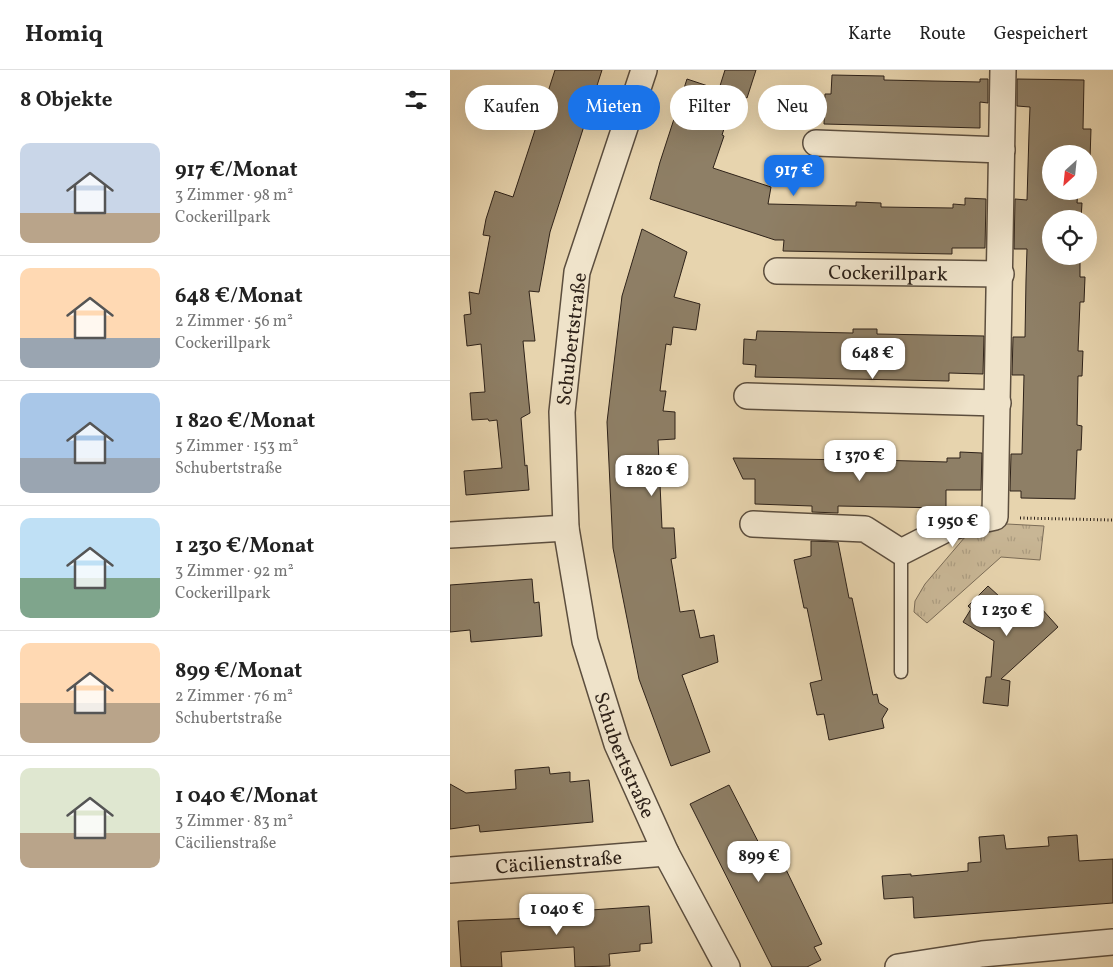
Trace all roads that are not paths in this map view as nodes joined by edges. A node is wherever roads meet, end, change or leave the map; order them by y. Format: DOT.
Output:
graph roads {
  1 [pos="644,70"];
  2 [pos="1003,70"];
  3 [pos="816,144"];
  4 [pos="1002,150"];
  5 [pos="777,271"];
  6 [pos="1001,274"];
  7 [pos="747,396"];
  8 [pos="998,403"];
  9 [pos="753,524"];
  10 [pos="566,528"];
  11 [pos="450,534"];
  12 [pos="901,552"];
  13 [pos="901,672"];
  14 [pos="666,853"];
  15 [pos="450,870"];
  16 [pos="1113,942"];
  17 [pos="727,967"];
  18 [pos="898,967"];
  1 -- 10 [label="street, Schubertstraße"];
  2 -- 4 [label="street"];
  3 -- 4 [label="street"];
  4 -- 6 [label="street"];
  5 -- 6 [label="street, Cockerillpark"];
  6 -- 8 [label="street"];
  7 -- 8 [label="street"];
  8 -- 12 [label="street"];
  9 -- 12 [label="street"];
  10 -- 11 [label="street"];
  10 -- 14 [label="street, Schubertstraße"];
  12 -- 13 [label="lane"];
  14 -- 15 [label="street, Cäcilienstraße"];
  14 -- 17 [label="street, Schubertstraße"];
  16 -- 18 [label="street"];
}
